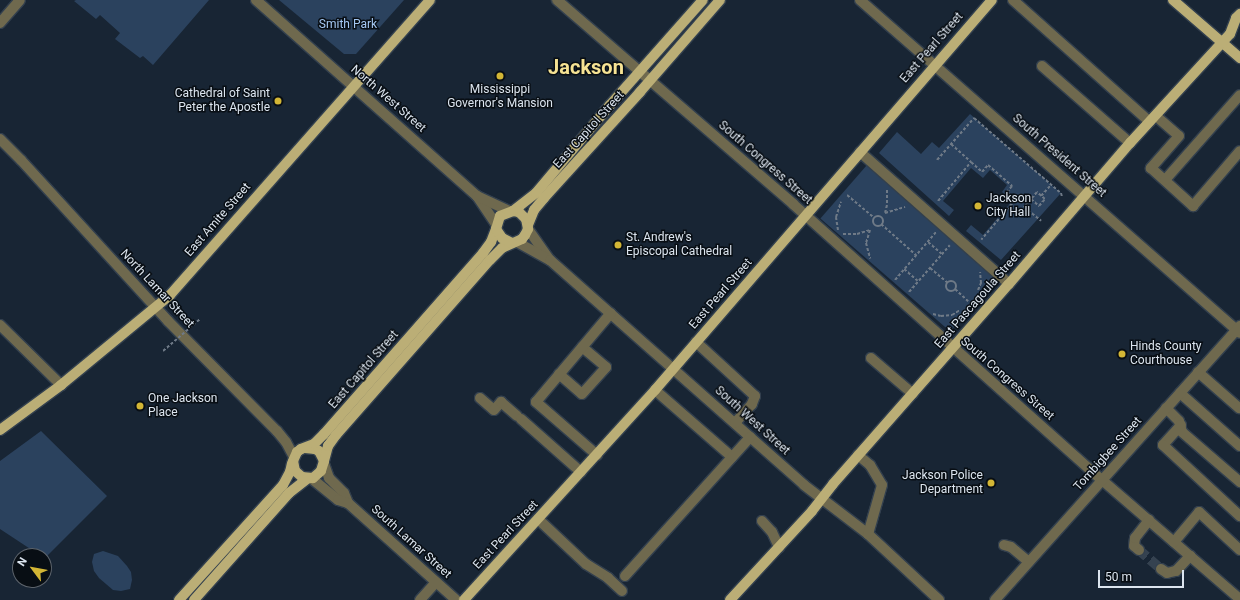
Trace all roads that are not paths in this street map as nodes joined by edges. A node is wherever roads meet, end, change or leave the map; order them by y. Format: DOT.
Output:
graph roads {
  1 [pos="20,0"];
  2 [pos="256,0"];
  3 [pos="430,0"];
  4 [pos="557,0"];
  5 [pos="703,0"];
  6 [pos="720,0"];
  7 [pos="860,0"];
  8 [pos="992,0"];
  9 [pos="1013,0"];
  10 [pos="1174,0"];
  11 [pos="1240,14"];
  12 [pos="0,23"];
  13 [pos="1235,33"];
  14 [pos="1222,42"];
  15 [pos="1240,58"];
  16 [pos="935,65"];
  17 [pos="1042,66"];
  18 [pos="639,72"];
  19 [pos="650,81"];
  20 [pos="354,87"];
  21 [pos="1240,94"];
  22 [pos="1153,119"];
  23 [pos="0,140"];
  24 [pos="1130,143"];
  25 [pos="1240,151"];
  26 [pos="860,152"];
  27 [pos="1165,180"];
  28 [pos="477,196"];
  29 [pos="1086,197"];
  30 [pos="511,211"];
  31 [pos="806,216"];
  32 [pos="496,227"];
  33 [pos="528,227"];
  34 [pos="515,242"];
  35 [pos="550,260"];
  36 [pos="1009,284"];
  37 [pos="155,308"];
  38 [pos="611,312"];
  39 [pos="0,325"];
  40 [pos="1239,329"];
  41 [pos="696,342"];
  42 [pos="582,347"];
  43 [pos="953,348"];
  44 [pos="871,358"];
  45 [pos="673,368"];
  46 [pos="1198,372"];
  47 [pos="559,374"];
  48 [pos="61,385"];
  49 [pos="655,390"];
  50 [pos="1180,393"];
  51 [pos="913,394"];
  52 [pos="480,398"];
  53 [pos="1166,408"];
  54 [pos="1239,408"];
  55 [pos="735,423"];
  56 [pos="1181,424"];
  57 [pos="0,430"];
  58 [pos="750,437"];
  59 [pos="1240,446"];
  60 [pos="305,448"];
  61 [pos="597,455"];
  62 [pos="858,455"];
  63 [pos="732,457"];
  64 [pos="293,459"];
  65 [pos="324,462"];
  66 [pos="582,472"];
  67 [pos="309,478"];
  68 [pos="1102,480"];
  69 [pos="1240,482"];
  70 [pos="822,498"];
  71 [pos="348,503"];
  72 [pos="1240,516"];
  73 [pos="538,519"];
  74 [pos="762,520"];
  75 [pos="1149,520"];
  76 [pos="868,534"];
  77 [pos="1174,542"];
  78 [pos="779,547"];
  79 [pos="1139,550"];
  80 [pos="1240,550"];
  81 [pos="1190,556"];
  82 [pos="1161,569"];
  83 [pos="625,576"];
  84 [pos="436,582"];
  85 [pos="622,591"];
  86 [pos="1240,599"];
  87 [pos="179,600"];
  88 [pos="194,600"];
  89 [pos="420,600"];
  90 [pos="456,600"];
  91 [pos="464,600"];
  92 [pos="730,600"];
  93 [pos="939,600"];
  94 [pos="995,600"];
  1 -- 12 [label="street"];
  2 -- 20 [label="street, North West Street"];
  3 -- 20 [label="main road, East Amite Street"];
  4 -- 18 [label="street, South Congress Street"];
  5 -- 18 [label="main road, East Capitol Street"];
  6 -- 19 [label="main road, East Capitol Street"];
  7 -- 16 [label="street, South President Street"];
  8 -- 16 [label="main road, East Pearl Street"];
  9 -- 22 [label="street"];
  10 -- 14 [label="main road"];
  11 -- 13 [label="main road, East Pascagoula Street"];
  13 -- 14 [label="main road, East Pascagoula Street"];
  14 -- 15 [label="main road"];
  14 -- 22 [label="main road, East Pascagoula Street"];
  16 -- 26 [label="main road, East Pearl Street"];
  16 -- 29 [label="street, South President Street"];
  17 -- 24 [label="street"];
  18 -- 19 [label="street, South Congress Street"];
  18 -- 30 [label="main road, East Capitol Street"];
  19 -- 31 [label="street, South Congress Street"];
  19 -- 33 [label="main road, East Capitol Street"];
  20 -- 28 [label="street, North West Street"];
  20 -- 37 [label="main road, East Amite Street"];
  21 -- 27 [label="street"];
  22 -- 24 [label="main road, East Pascagoula Street"];
  22 -- 27 [label="street"];
  23 -- 37 [label="street, North Lamar Street"];
  24 -- 29 [label="main road, East Pascagoula Street"];
  25 -- 27 [label="street"];
  26 -- 31 [label="main road, East Pearl Street"];
  26 -- 36 [label="street"];
  28 -- 30 [label="street"];
  28 -- 32 [label="street, North West Street"];
  29 -- 36 [label="main road, East Pascagoula Street"];
  29 -- 40 [label="street, South President Street"];
  30 -- 32 [label="main road"];
  30 -- 33 [label="main road"];
  31 -- 41 [label="main road, East Pearl Street"];
  31 -- 43 [label="street, South Congress Street"];
  32 -- 34 [label="main road"];
  32 -- 60 [label="main road, East Capitol Street"];
  33 -- 34 [label="main road"];
  33 -- 35 [label="street, South West Street"];
  34 -- 35 [label="street, South West Street"];
  34 -- 65 [label="main road, East Capitol Street"];
  35 -- 38 [label="street, South West Street"];
  36 -- 43 [label="main road, East Pascagoula Street"];
  37 -- 48 [label="main road, East Amite Street"];
  37 -- 64 [label="street, North Lamar Street"];
  38 -- 42 [label="street"];
  38 -- 45 [label="street, South West Street"];
  39 -- 48 [label="street"];
  40 -- 46 [label="street, Tombigbee Street"];
  41 -- 45 [label="main road, East Pearl Street"];
  41 -- 55 [label="street"];
  42 -- 47 [label="street"];
  42 -- 47 [label="street"];
  43 -- 51 [label="main road, East Pascagoula Street"];
  43 -- 68 [label="street, South Congress Street"];
  44 -- 51 [label="street"];
  45 -- 49 [label="main road, East Pearl Street"];
  45 -- 55 [label="street, South West Street"];
  46 -- 50 [label="street, Tombigbee Street"];
  46 -- 54 [label="street"];
  47 -- 61 [label="street"];
  48 -- 57 [label="main road, East Amite Street"];
  49 -- 61 [label="main road, East Pearl Street"];
  49 -- 63 [label="street"];
  50 -- 53 [label="street, Tombigbee Street"];
  50 -- 59 [label="street"];
  51 -- 62 [label="main road, East Pascagoula Street"];
  52 -- 66 [label="street"];
  53 -- 56 [label="street"];
  53 -- 68 [label="street, Tombigbee Street"];
  55 -- 58 [label="street, South West Street"];
  56 -- 69 [label="street"];
  56 -- 72 [label="street"];
  58 -- 63 [label="street"];
  58 -- 70 [label="street, South West Street"];
  60 -- 64 [label="main road"];
  60 -- 65 [label="main road"];
  61 -- 66 [label="main road, East Pearl Street"];
  62 -- 70 [label="main road, East Pascagoula Street"];
  62 -- 76 [label="street"];
  63 -- 83 [label="street"];
  64 -- 67 [label="main road"];
  64 -- 87 [label="main road"];
  65 -- 67 [label="main road"];
  65 -- 71 [label="street, South Lamar Street"];
  66 -- 73 [label="main road, East Pearl Street"];
  67 -- 71 [label="street, South Lamar Street"];
  67 -- 88 [label="main road"];
  68 -- 75 [label="street, South Congress Street"];
  68 -- 94 [label="street, Tombigbee Street"];
  70 -- 76 [label="street, South West Street"];
  70 -- 78 [label="main road, East Pascagoula Street"];
  71 -- 84 [label="street, South Lamar Street"];
  73 -- 85 [label="street"];
  73 -- 91 [label="main road, East Pearl Street"];
  74 -- 78 [label="street"];
  75 -- 77 [label="street, South Congress Street"];
  75 -- 79 [label="street"];
  76 -- 93 [label="street, South West Street"];
  77 -- 80 [label="street"];
  77 -- 81 [label="street, South Congress Street"];
  78 -- 92 [label="main road, East Pascagoula Street"];
  81 -- 82 [label="street"];
  81 -- 86 [label="street, South Congress Street"];
  84 -- 89 [label="street"];
  84 -- 90 [label="street, South Lamar Street"];
}
